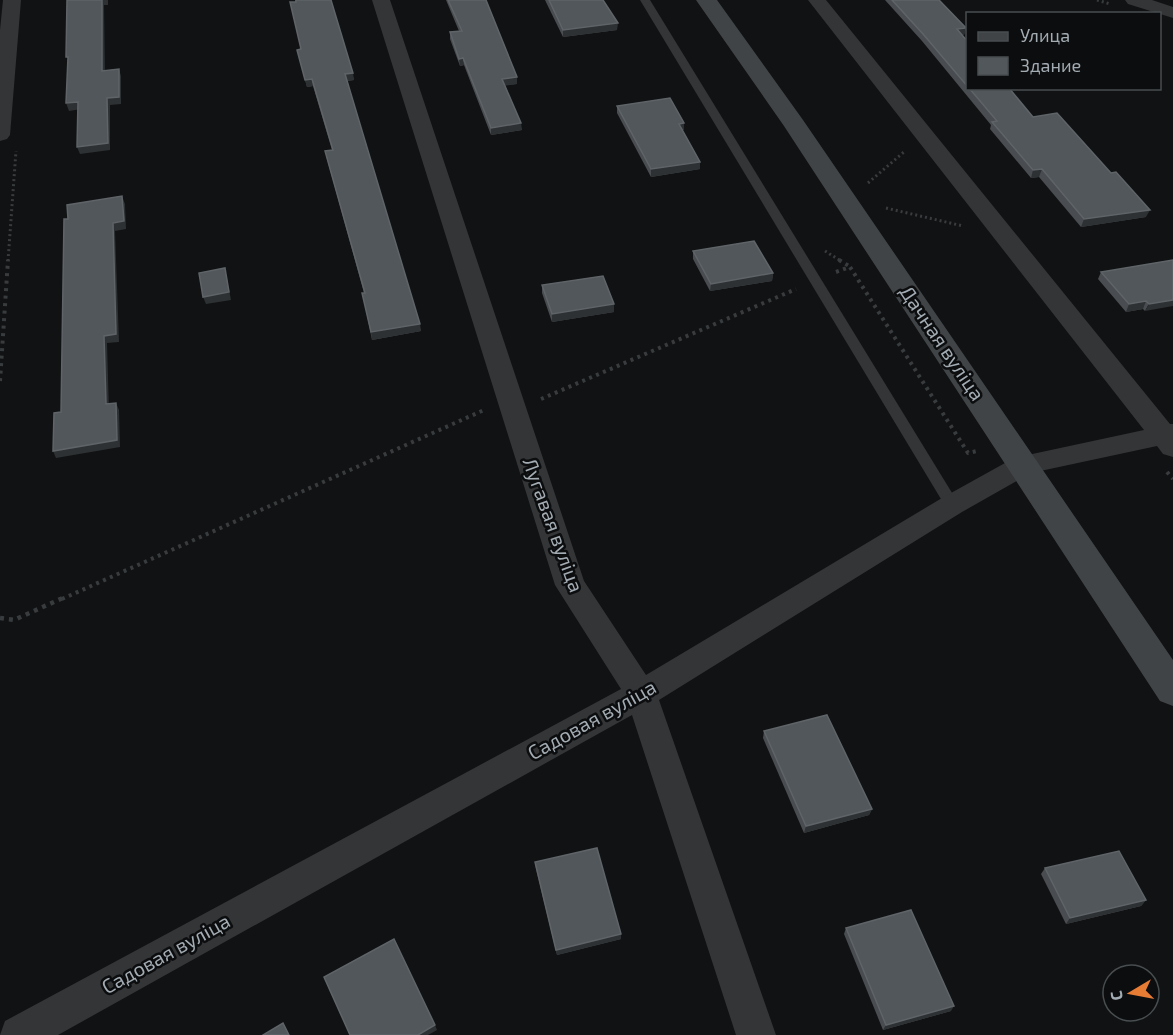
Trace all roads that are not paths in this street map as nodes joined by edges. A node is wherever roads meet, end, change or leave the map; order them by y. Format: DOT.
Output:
graph roads {
  1 [pos="12,0"];
  2 [pos="381,0"];
  3 [pos="645,0"];
  4 [pos="706,0"];
  5 [pos="817,0"];
  6 [pos="1134,0"];
  7 [pos="1173,13"];
  8 [pos="8,139"];
  9 [pos="1170,438"];
  10 [pos="1017,455"];
  11 [pos="952,505"];
  12 [pos="1173,690"];
  13 [pos="641,694"];
  14 [pos="19,1035"];
  15 [pos="756,1035"];
  1 -- 8 [label="street"];
  2 -- 13 [label="street, Лугавая вуліца"];
  3 -- 11 [label="lane"];
  4 -- 10 [label="street, Дачная вуліца"];
  5 -- 9 [label="street"];
  6 -- 7 [label="street"];
  9 -- 10 [label="street, Садовая вуліца"];
  10 -- 11 [label="street, Садовая вуліца"];
  10 -- 12 [label="street, Дачная вуліца"];
  11 -- 13 [label="street, Садовая вуліца"];
  13 -- 14 [label="street, Садовая вуліца"];
  13 -- 15 [label="street, Лугавая вуліца"];
}
